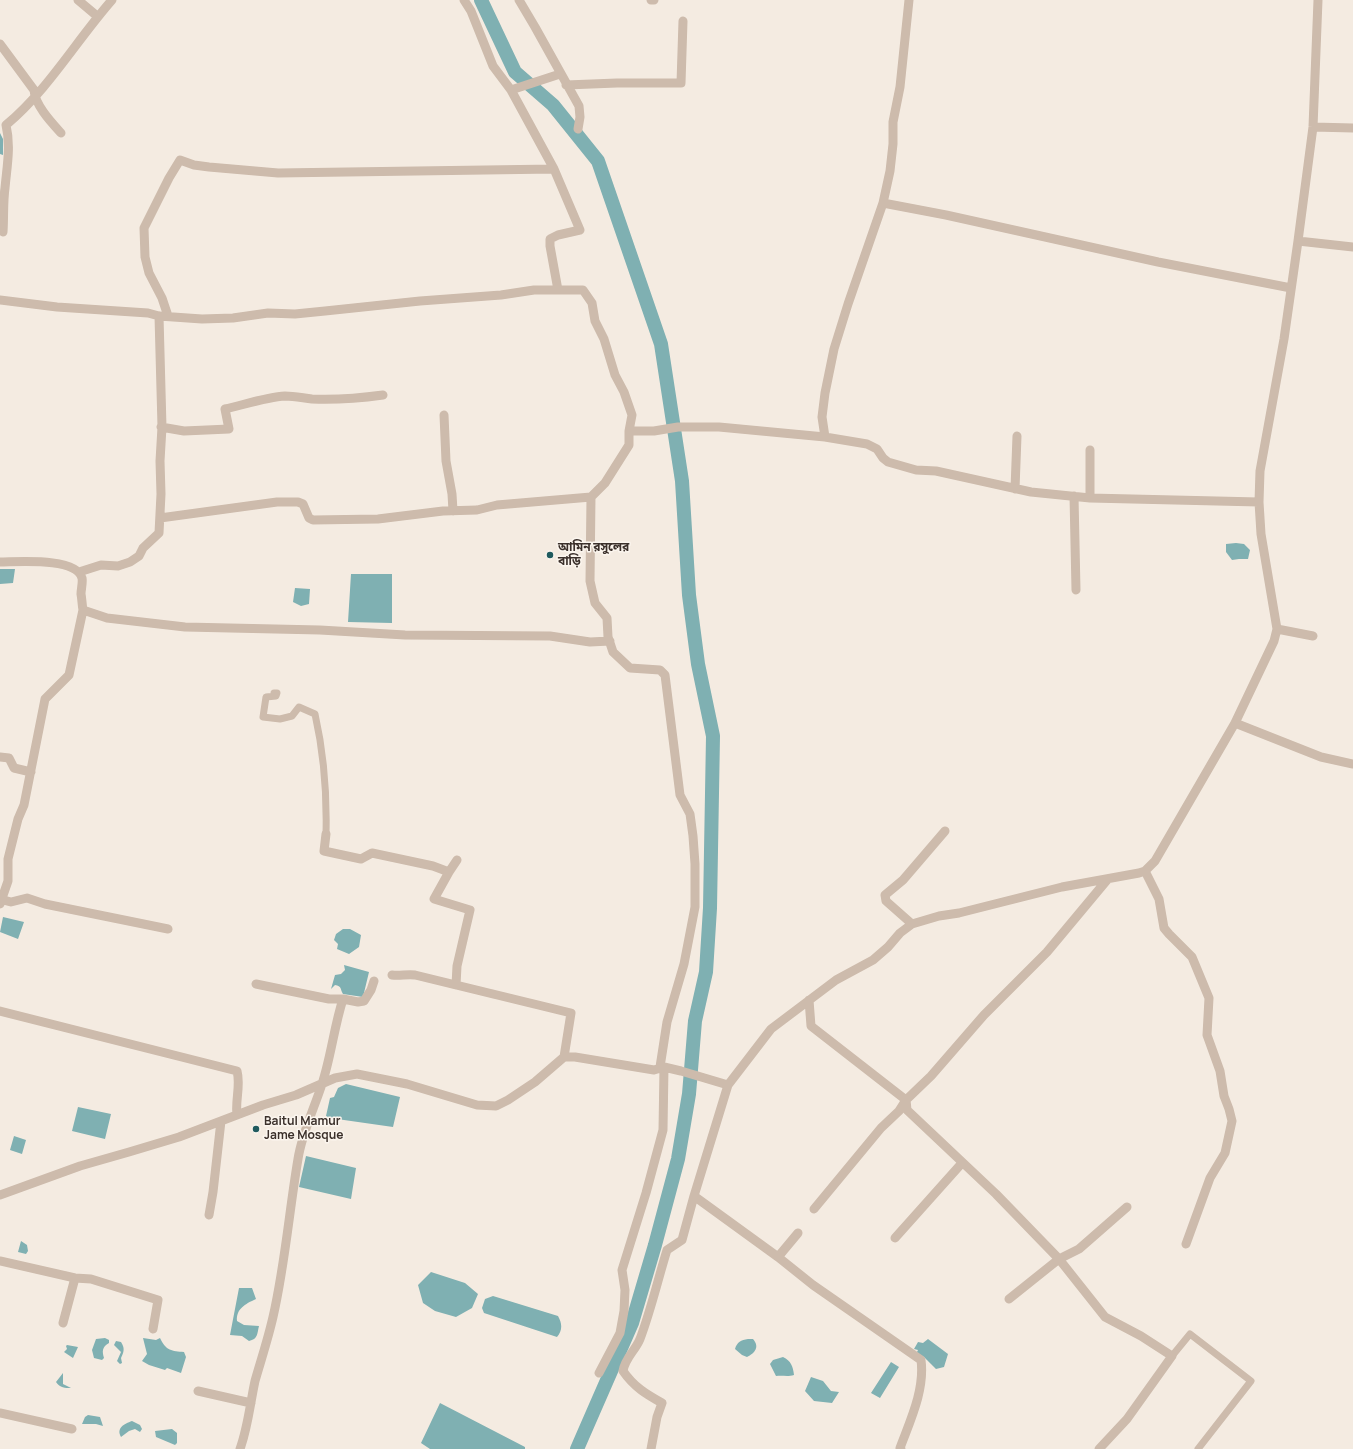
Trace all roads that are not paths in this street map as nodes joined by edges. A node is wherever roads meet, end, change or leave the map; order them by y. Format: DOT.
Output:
graph roads {
  1 [pos="78,0"];
  2 [pos="112,0"];
  3 [pos="464,0"];
  4 [pos="519,0"];
  5 [pos="651,0"];
  6 [pos="654,0"];
  7 [pos="909,0"];
  8 [pos="1318,0"];
  9 [pos="97,16"];
  10 [pos="683,21"];
  11 [pos="0,44"];
  12 [pos="560,74"];
  13 [pos="566,85"];
  14 [pos="511,90"];
  15 [pos="35,96"];
  16 [pos="3,126"];
  17 [pos="1313,127"];
  18 [pos="1353,128"];
  19 [pos="578,129"];
  20 [pos="61,133"];
  21 [pos="554,169"];
  22 [pos="883,203"];
  23 [pos="3,232"];
  24 [pos="1298,241"];
  25 [pos="1353,247"];
  26 [pos="1291,288"];
  27 [pos="558,290"];
  28 [pos="0,300"];
  29 [pos="164,316"];
  30 [pos="383,395"];
  31 [pos="444,415"];
  32 [pos="161,427"];
  33 [pos="630,431"];
  34 [pos="1017,436"];
  35 [pos="825,437"];
  36 [pos="1090,450"];
  37 [pos="1015,489"];
  38 [pos="1074,496"];
  39 [pos="591,497"];
  40 [pos="1090,498"];
  41 [pos="1259,502"];
  42 [pos="453,511"];
  43 [pos="160,518"];
  44 [pos="0,562"];
  45 [pos="79,572"];
  46 [pos="1076,590"];
  47 [pos="83,610"];
  48 [pos="1277,629"];
  49 [pos="1313,636"];
  50 [pos="610,641"];
  51 [pos="274,693"];
  52 [pos="1235,722"];
  53 [pos="0,757"];
  54 [pos="1353,764"];
  55 [pos="31,772"];
  56 [pos="945,831"];
  57 [pos="326,834"];
  58 [pos="457,860"];
  59 [pos="1145,870"];
  60 [pos="449,872"];
  61 [pos="1107,880"];
  62 [pos="0,901"];
  63 [pos="912,924"];
  64 [pos="168,929"];
  65 [pos="392,975"];
  66 [pos="374,981"];
  67 [pos="256,984"];
  68 [pos="456,985"];
  69 [pos="343,999"];
  70 [pos="809,1000"];
  71 [pos="0,1011"];
  72 [pos="564,1057"];
  73 [pos="664,1067"];
  74 [pos="322,1084"];
  75 [pos="728,1085"];
  76 [pos="906,1100"];
  77 [pos="237,1115"];
  78 [pos="221,1121"];
  79 [pos="962,1163"];
  80 [pos="0,1195"];
  81 [pos="694,1196"];
  82 [pos="1127,1206"];
  83 [pos="814,1209"];
  84 [pos="209,1215"];
  85 [pos="798,1233"];
  86 [pos="895,1238"];
  87 [pos="1186,1244"];
  88 [pos="778,1257"];
  89 [pos="0,1260"];
  90 [pos="1059,1260"];
  91 [pos="75,1278"];
  92 [pos="1009,1299"];
  93 [pos="64,1323"];
  94 [pos="153,1329"];
  95 [pos="1172,1356"];
  96 [pos="599,1373"];
  97 [pos="198,1391"];
  98 [pos="251,1403"];
  99 [pos="0,1413"];
  100 [pos="72,1429"];
  101 [pos="240,1449"];
  102 [pos="651,1449"];
  103 [pos="901,1449"];
  104 [pos="1099,1449"];
  105 [pos="1198,1449"];
  1 -- 9 [label="street"];
  2 -- 9 [label="street"];
  3 -- 14 [label="street"];
  4 -- 12 [label="street"];
  5 -- 6 [label="street"];
  7 -- 22 [label="street"];
  8 -- 17 [label="street"];
  9 -- 15 [label="street"];
  10 -- 13 [label="street"];
  11 -- 15 [label="street"];
  12 -- 13 [label="street"];
  12 -- 14 [label="street"];
  13 -- 19 [label="street"];
  14 -- 21 [label="street"];
  15 -- 16 [label="street"];
  15 -- 20 [label="street"];
  16 -- 23 [label="street"];
  17 -- 18 [label="street"];
  17 -- 24 [label="street"];
  21 -- 27 [label="street"];
  21 -- 29 [label="street"];
  22 -- 26 [label="street"];
  22 -- 35 [label="street"];
  24 -- 25 [label="street"];
  24 -- 26 [label="street"];
  26 -- 41 [label="street"];
  27 -- 29 [label="street"];
  27 -- 33 [label="street"];
  28 -- 29 [label="street"];
  29 -- 32 [label="street"];
  30 -- 32 [label="street"];
  31 -- 42 [label="street"];
  32 -- 43 [label="street"];
  33 -- 35 [label="street"];
  33 -- 39 [label="street"];
  34 -- 37 [label="street"];
  35 -- 37 [label="street"];
  36 -- 40 [label="street"];
  37 -- 38 [label="street"];
  38 -- 40 [label="street"];
  38 -- 46 [label="street"];
  39 -- 42 [label="street"];
  39 -- 50 [label="street"];
  40 -- 41 [label="street"];
  41 -- 48 [label="street"];
  42 -- 43 [label="street"];
  43 -- 45 [label="street"];
  44 -- 45 [label="street"];
  45 -- 47 [label="street"];
  47 -- 50 [label="street"];
  47 -- 55 [label="street"];
  48 -- 49 [label="street"];
  48 -- 52 [label="street"];
  50 -- 73 [label="street"];
  51 -- 57 [label="street"];
  52 -- 54 [label="street"];
  52 -- 59 [label="street"];
  53 -- 55 [label="street"];
  55 -- 62 [label="street"];
  56 -- 63 [label="street"];
  57 -- 60 [label="street"];
  58 -- 60 [label="street"];
  59 -- 61 [label="street"];
  59 -- 87 [label="street"];
  60 -- 68 [label="street"];
  61 -- 63 [label="street"];
  61 -- 76 [label="street"];
  62 -- 64 [label="street"];
  63 -- 70 [label="street"];
  65 -- 68 [label="street"];
  66 -- 69 [label="street"];
  67 -- 69 [label="street"];
  68 -- 72 [label="street"];
  69 -- 74 [label="street"];
  70 -- 75 [label="street"];
  70 -- 76 [label="street"];
  71 -- 77 [label="street"];
  72 -- 73 [label="street"];
  72 -- 74 [label="street"];
  73 -- 75 [label="street"];
  73 -- 96 [label="street"];
  74 -- 77 [label="street"];
  74 -- 98 [label="street"];
  75 -- 81 [label="street"];
  76 -- 79 [label="street"];
  76 -- 83 [label="street"];
  77 -- 78 [label="street"];
  78 -- 80 [label="street"];
  78 -- 84 [label="street"];
  79 -- 86 [label="street"];
  79 -- 90 [label="street"];
  81 -- 88 [label="street"];
  81 -- 102 [label="street"];
  82 -- 90 [label="street"];
  85 -- 88 [label="street"];
  88 -- 103 [label="street"];
  89 -- 91 [label="street"];
  90 -- 92 [label="street"];
  90 -- 95 [label="street"];
  91 -- 93 [label="street"];
  91 -- 94 [label="street"];
  95 -- 104 [label="street"];
  95 -- 105 [label="street"];
  97 -- 98 [label="street"];
  98 -- 101 [label="street"];
  99 -- 100 [label="street"];
}
